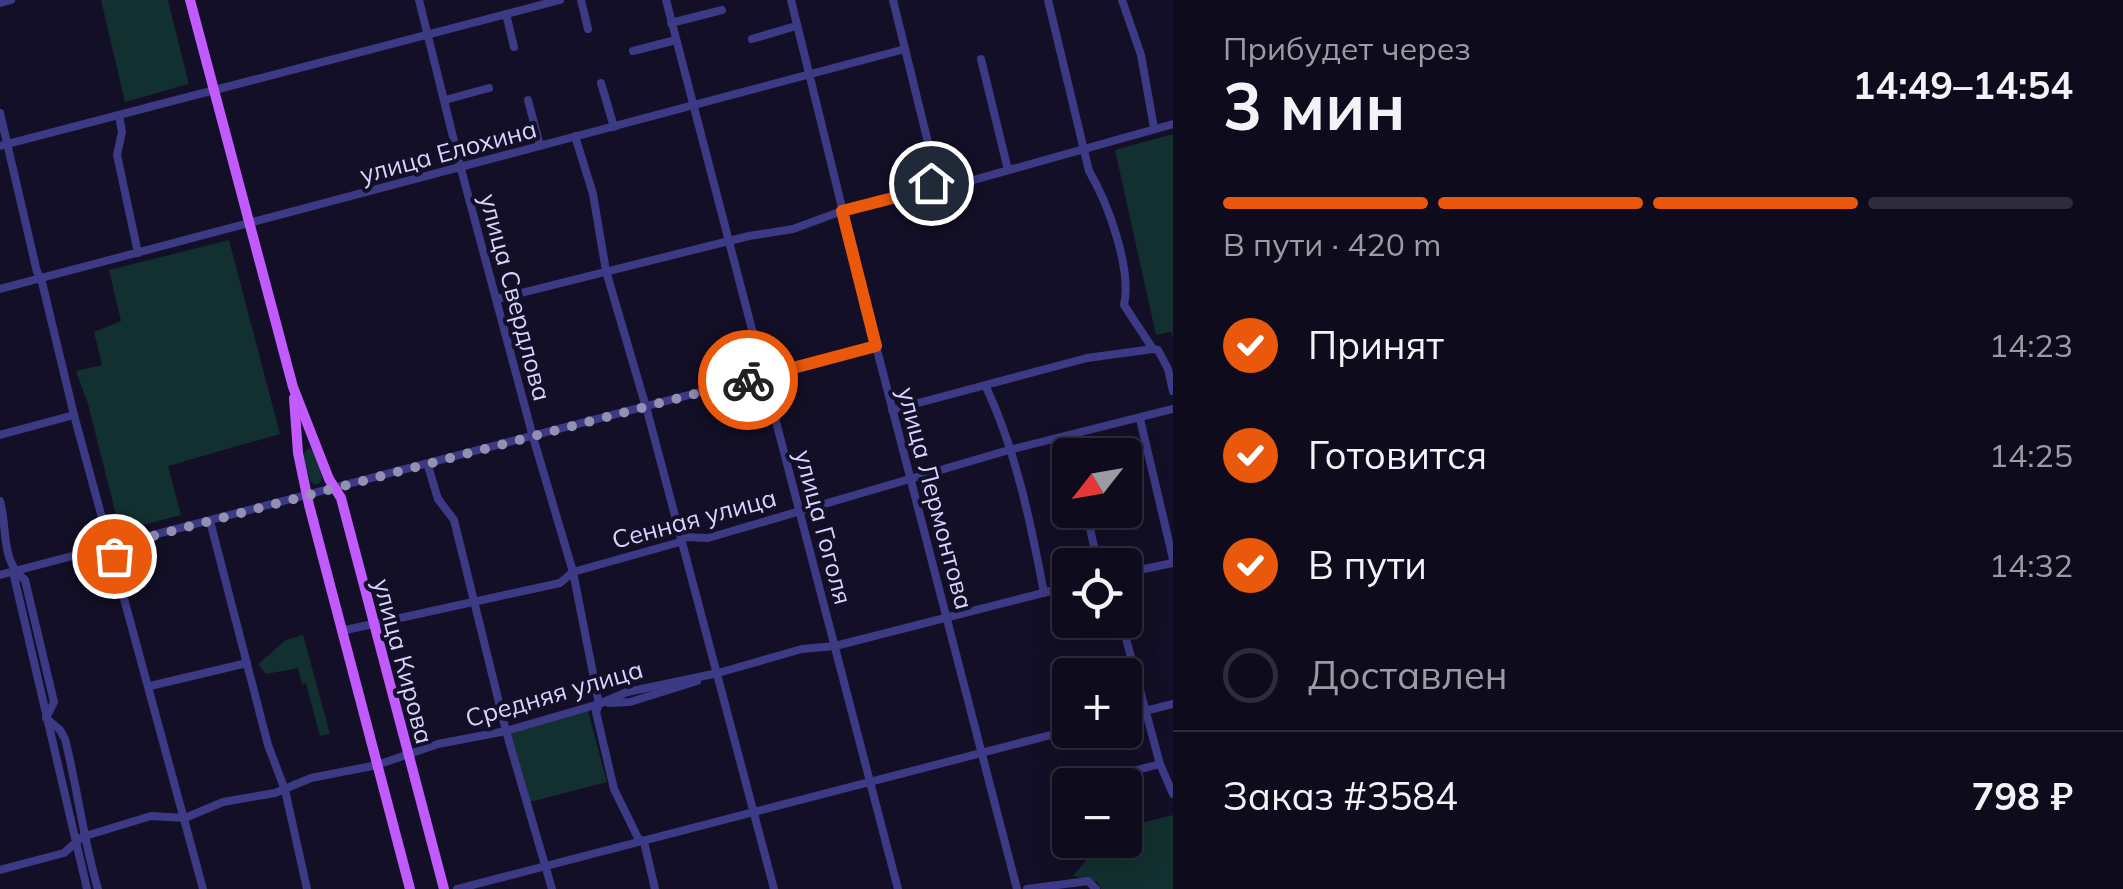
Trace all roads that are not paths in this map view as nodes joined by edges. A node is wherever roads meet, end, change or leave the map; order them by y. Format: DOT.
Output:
graph roads {
  1 [pos="11,0"];
  2 [pos="190,0"];
  3 [pos="419,0"];
  4 [pos="560,0"];
  5 [pos="581,0"];
  6 [pos="666,0"];
  7 [pos="791,0"];
  8 [pos="894,0"];
  9 [pos="1048,0"];
  10 [pos="1122,0"];
  11 [pos="0,3"];
  12 [pos="722,10"];
  13 [pos="506,14"];
  14 [pos="671,23"];
  15 [pos="796,26"];
  16 [pos="588,30"];
  17 [pos="427,34"];
  18 [pos="752,39"];
  19 [pos="676,40"];
  20 [pos="514,48"];
  21 [pos="906,50"];
  22 [pos="632,51"];
  23 [pos="980,59"];
  24 [pos="808,76"];
  25 [pos="602,83"];
  26 [pos="488,88"];
  27 [pos="214,89"];
  28 [pos="445,100"];
  29 [pos="528,100"];
  30 [pos="693,106"];
  31 [pos="0,113"];
  32 [pos="119,115"];
  33 [pos="1173,124"];
  34 [pos="614,127"];
  35 [pos="1154,128"];
  36 [pos="576,136"];
  37 [pos="4,145"];
  38 [pos="540,146"];
  39 [pos="1084,148"];
  40 [pos="460,169"];
  41 [pos="1008,170"];
  42 [pos="931,183"];
  43 [pos="842,211"];
  44 [pos="249,225"];
  45 [pos="729,241"];
  46 [pos="138,253"];
  47 [pos="606,271"];
  48 [pos="41,278"];
  49 [pos="0,289"];
  50 [pos="497,299"];
  51 [pos="876,346"];
  52 [pos="1153,349"];
  53 [pos="762,376"];
  54 [pos="293,387"];
  55 [pos="986,387"];
  56 [pos="1173,391"];
  57 [pos="646,407"];
  58 [pos="1173,409"];
  59 [pos="892,410"];
  60 [pos="74,414"];
  61 [pos="1140,419"];
  62 [pos="0,435"];
  63 [pos="533,437"];
  64 [pos="1067,437"];
  65 [pos="318,446"];
  66 [pos="1009,450"];
  67 [pos="298,453"];
  68 [pos="428,466"];
  69 [pos="911,480"];
  70 [pos="338,489"];
  71 [pos="307,496"];
  72 [pos="0,501"];
  73 [pos="800,510"];
  74 [pos="210,521"];
  75 [pos="680,542"];
  76 [pos="111,547"];
  77 [pos="1173,561"];
  78 [pos="1142,569"];
  79 [pos="13,572"];
  80 [pos="574,572"];
  81 [pos="0,576"];
  82 [pos="1052,591"];
  83 [pos="1044,593"];
  84 [pos="473,603"];
  85 [pos="947,618"];
  86 [pos="373,624"];
  87 [pos="341,631"];
  88 [pos="1126,638"];
  89 [pos="834,646"];
  90 [pos="247,662"];
  91 [pos="718,674"];
  92 [pos="150,686"];
  93 [pos="600,704"];
  94 [pos="1173,704"];
  95 [pos="1146,710"];
  96 [pos="1142,711"];
  97 [pos="46,718"];
  98 [pos="506,730"];
  99 [pos="1052,734"];
  100 [pos="982,752"];
  101 [pos="408,756"];
  102 [pos="1160,764"];
  103 [pos="377,765"];
  104 [pos="1142,768"];
  105 [pos="870,782"];
  106 [pos="284,790"];
  107 [pos="1173,794"];
  108 [pos="754,811"];
  109 [pos="185,818"];
  110 [pos="79,839"];
  111 [pos="644,842"];
  112 [pos="546,866"];
  113 [pos="0,870"];
  114 [pos="87,889"];
  115 [pos="98,889"];
  116 [pos="203,889"];
  117 [pos="307,889"];
  118 [pos="410,889"];
  119 [pos="444,889"];
  120 [pos="456,889"];
  121 [pos="552,889"];
  122 [pos="654,889"];
  123 [pos="774,889"];
  124 [pos="898,889"];
  125 [pos="1016,889"];
  126 [pos="1027,889"];
  127 [pos="1096,889"];
  1 -- 11 [label="street"];
  2 -- 27 [label="main road, улица Кирова"];
  3 -- 17 [label="street, улица Свердлова"];
  4 -- 13 [label="street"];
  5 -- 16 [label="street"];
  6 -- 14 [label="street, улица Гоголя"];
  7 -- 15 [label="street, улица Лермонтова"];
  8 -- 21 [label="street"];
  9 -- 39 [label="street"];
  10 -- 35 [label="street"];
  12 -- 14 [label="street"];
  13 -- 17 [label="street"];
  13 -- 20 [label="street"];
  14 -- 19 [label="street, улица Гоголя"];
  15 -- 18 [label="street"];
  15 -- 24 [label="street, улица Лермонтова"];
  17 -- 27 [label="street"];
  17 -- 28 [label="street, улица Свердлова"];
  19 -- 22 [label="street"];
  19 -- 30 [label="street, улица Гоголя"];
  21 -- 24 [label="street, улица Елохина"];
  21 -- 42 [label="street"];
  23 -- 41 [label="street"];
  24 -- 30 [label="street, улица Елохина"];
  24 -- 43 [label="street, улица Лермонтова"];
  25 -- 34 [label="street"];
  26 -- 28 [label="street"];
  27 -- 32 [label="street"];
  27 -- 44 [label="main road, улица Кирова"];
  28 -- 40 [label="street, улица Свердлова"];
  29 -- 38 [label="street"];
  30 -- 34 [label="street, улица Елохина"];
  30 -- 45 [label="street, улица Гоголя"];
  31 -- 37 [label="street"];
  32 -- 37 [label="street"];
  32 -- 46 [label="street"];
  33 -- 35 [label="street"];
  34 -- 36 [label="street, улица Елохина"];
  35 -- 39 [label="street"];
  36 -- 38 [label="street, улица Елохина"];
  36 -- 47 [label="street"];
  37 -- 48 [label="street"];
  38 -- 40 [label="street, улица Елохина"];
  39 -- 41 [label="street"];
  39 -- 52 [label="street"];
  40 -- 44 [label="street, улица Елохина"];
  40 -- 50 [label="street, улица Свердлова"];
  41 -- 42 [label="street"];
  42 -- 43 [label="street"];
  43 -- 45 [label="street"];
  43 -- 51 [label="street, улица Лермонтова"];
  44 -- 46 [label="street, улица Елохина"];
  44 -- 54 [label="main road, улица Кирова"];
  45 -- 47 [label="street"];
  45 -- 53 [label="street, улица Гоголя"];
  46 -- 48 [label="street, улица Елохина"];
  47 -- 50 [label="street"];
  47 -- 57 [label="street"];
  48 -- 49 [label="street, улица Елохина"];
  48 -- 60 [label="street"];
  50 -- 63 [label="street, улица Свердлова"];
  51 -- 53 [label="street"];
  51 -- 59 [label="street, улица Лермонтова"];
  52 -- 55 [label="street"];
  52 -- 56 [label="street"];
  53 -- 57 [label="street"];
  53 -- 73 [label="street, улица Гоголя"];
  54 -- 65 [label="main road, улица Кирова"];
  54 -- 67 [label="main road, улица Кирова"];
  55 -- 59 [label="street"];
  55 -- 66 [label="street"];
  57 -- 63 [label="street"];
  57 -- 75 [label="street"];
  58 -- 61 [label="street, Сенная улица"];
  59 -- 69 [label="street, улица Лермонтова"];
  60 -- 62 [label="street"];
  60 -- 76 [label="street"];
  61 -- 64 [label="street, Сенная улица"];
  61 -- 77 [label="street"];
  63 -- 68 [label="street"];
  63 -- 80 [label="street, улица Свердлова"];
  64 -- 66 [label="street, Сенная улица"];
  65 -- 67 [label="main road"];
  65 -- 70 [label="main road, улица Кирова"];
  66 -- 69 [label="street, Сенная улица"];
  66 -- 83 [label="street"];
  67 -- 71 [label="main road, улица Кирова"];
  68 -- 70 [label="street"];
  68 -- 84 [label="street"];
  69 -- 73 [label="street, Сенная улица"];
  69 -- 85 [label="street, улица Лермонтова"];
  70 -- 71 [label="street"];
  70 -- 86 [label="main road, улица Кирова"];
  71 -- 74 [label="street"];
  71 -- 87 [label="main road, улица Кирова"];
  72 -- 79 [label="street"];
  73 -- 75 [label="street, Сенная улица"];
  73 -- 89 [label="street, улица Гоголя"];
  74 -- 76 [label="street"];
  74 -- 90 [label="street"];
  75 -- 80 [label="street, Сенная улица"];
  75 -- 91 [label="street"];
  76 -- 79 [label="street"];
  76 -- 92 [label="street"];
  77 -- 78 [label="street"];
  79 -- 81 [label="street"];
  79 -- 97 [label="street"];
  80 -- 84 [label="street, Сенная улица"];
  80 -- 93 [label="street, улица Свердлова"];
  82 -- 83 [label="street, Средняя улица"];
  83 -- 85 [label="street, Средняя улица"];
  84 -- 86 [label="street, Сенная улица"];
  84 -- 98 [label="street"];
  85 -- 89 [label="street, Средняя улица"];
  85 -- 100 [label="street, улица Лермонтова"];
  86 -- 87 [label="street, Сенная улица"];
  86 -- 101 [label="main road, улица Кирова"];
  87 -- 103 [label="main road, улица Кирова"];
  88 -- 95 [label="street"];
  89 -- 91 [label="street, Средняя улица"];
  89 -- 105 [label="street, улица Гоголя"];
  90 -- 92 [label="street"];
  90 -- 106 [label="street"];
  91 -- 93 [label="street, Средняя улица"];
  91 -- 108 [label="street"];
  92 -- 109 [label="street"];
  93 -- 98 [label="street, Средняя улица"];
  93 -- 111 [label="street, улица Свердлова"];
  94 -- 95 [label="street"];
  95 -- 96 [label="street"];
  95 -- 102 [label="street"];
  97 -- 110 [label="street"];
  97 -- 110 [label="street"];
  98 -- 101 [label="street, Средняя улица"];
  98 -- 112 [label="street"];
  99 -- 100 [label="street"];
  100 -- 105 [label="street"];
  100 -- 125 [label="street, улица Лермонтова"];
  101 -- 103 [label="street, Средняя улица"];
  101 -- 119 [label="main road, улица Кирова"];
  102 -- 104 [label="street"];
  102 -- 107 [label="street"];
  103 -- 106 [label="street, Средняя улица"];
  103 -- 118 [label="main road, улица Кирова"];
  105 -- 108 [label="street"];
  105 -- 124 [label="street, улица Гоголя"];
  106 -- 109 [label="street, Средняя улица"];
  106 -- 117 [label="street"];
  108 -- 111 [label="street"];
  108 -- 123 [label="street"];
  109 -- 110 [label="street, Средняя улица"];
  109 -- 116 [label="street"];
  110 -- 113 [label="street, Средняя улица"];
  110 -- 114 [label="street"];
  110 -- 115 [label="street"];
  111 -- 112 [label="street"];
  111 -- 122 [label="street, улица Свердлова"];
  112 -- 120 [label="street"];
  112 -- 121 [label="street"];
  126 -- 127 [label="street"];
}
